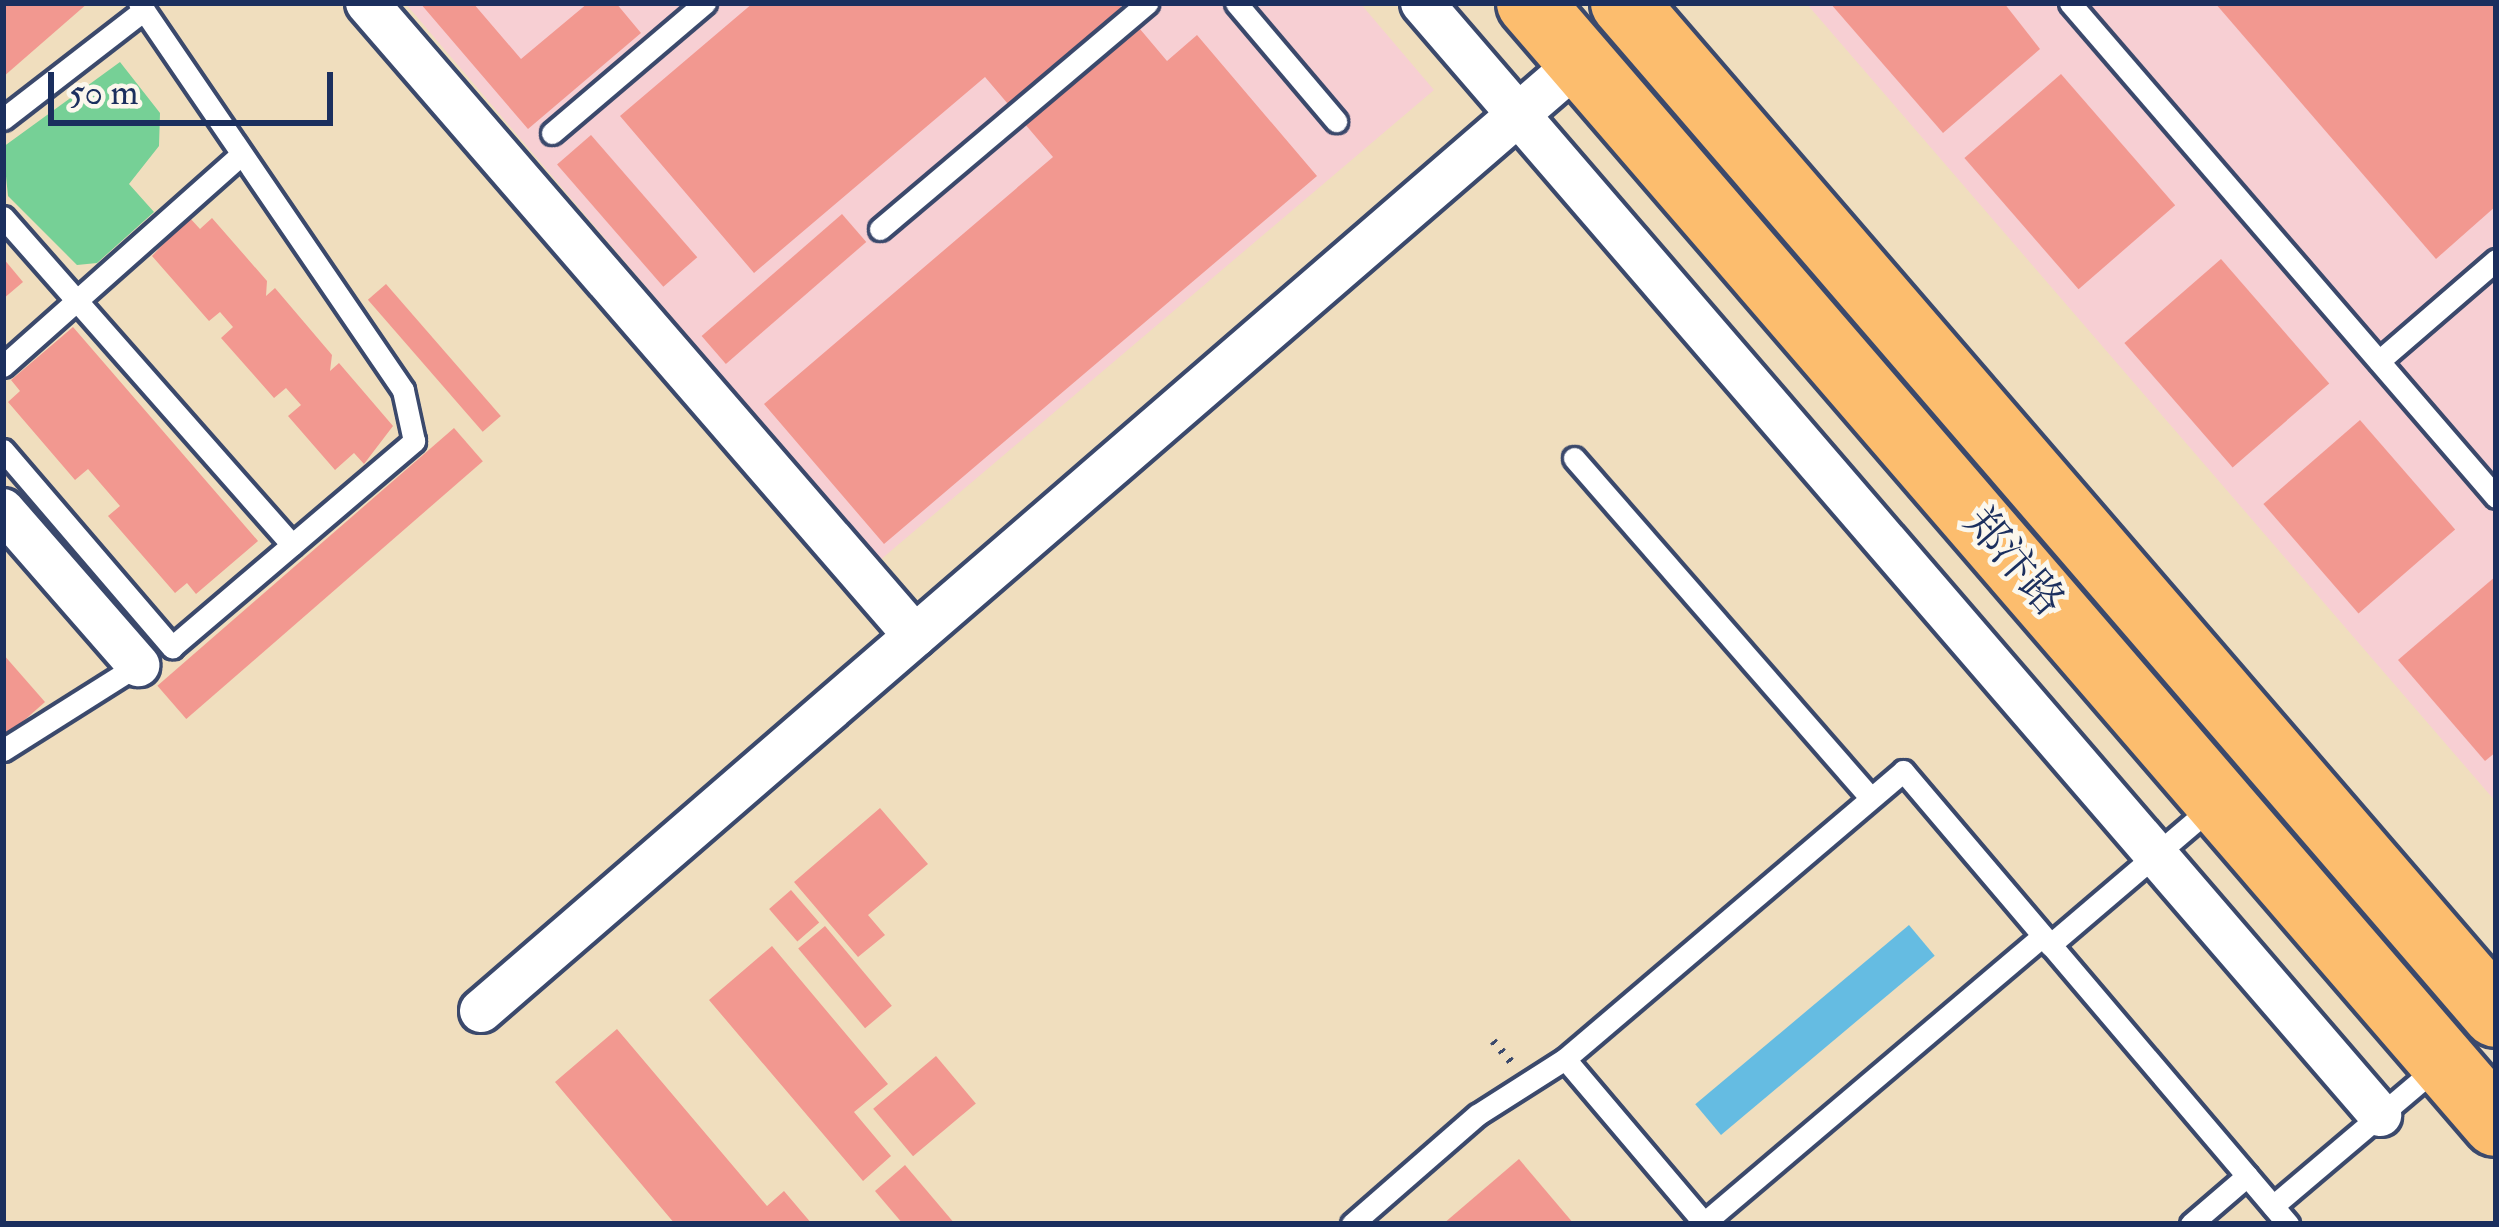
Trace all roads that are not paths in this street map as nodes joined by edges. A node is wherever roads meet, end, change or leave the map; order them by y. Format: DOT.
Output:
graph roads {
  1 [pos="368,3"];
  2 [pos="705,3"];
  3 [pos="1147,3"];
  4 [pos="1236,3"];
  5 [pos="1422,3"];
  6 [pos="1530,3"];
  7 [pos="2070,3"];
  8 [pos="141,7"];
  9 [pos="1644,16"];
  10 [pos="1580,61"];
  11 [pos="1518,115"];
  12 [pos="3,118"];
  13 [pos="1336,121"];
  14 [pos="552,133"];
  15 [pos="242,154"];
  16 [pos="3,217"];
  17 [pos="880,229"];
  18 [pos="2496,260"];
  19 [pos="76,301"];
  20 [pos="2379,361"];
  21 [pos="3,366"];
  22 [pos="3,450"];
  23 [pos="1574,458"];
  24 [pos="2496,497"];
  25 [pos="3,510"];
  26 [pos="292,544"];
  27 [pos="915,636"];
  28 [pos="138,665"];
  29 [pos="3,750"];
  30 [pos="1871,798"];
  31 [pos="2219,801"];
  32 [pos="2156,855"];
  33 [pos="2046,940"];
  34 [pos="481,1011"];
  35 [pos="2496,1015"];
  36 [pos="1565,1059"];
  37 [pos="2443,1061"];
  38 [pos="2380,1115"];
  39 [pos="2496,1123"];
  40 [pos="2247,1176"];
  41 [pos="2280,1215"];
  42 [pos="1352,1224"];
  43 [pos="1705,1224"];
  44 [pos="2191,1224"];
  1 -- 27 [label="street"];
  2 -- 14 [label="lane"];
  3 -- 17 [label="lane"];
  4 -- 13 [label="lane"];
  5 -- 11 [label="street"];
  6 -- 10 [label="main road, 郑汴路"];
  7 -- 20 [label="lane"];
  8 -- 12 [label="lane"];
  8 -- 15 [label="lane"];
  9 -- 35 [label="main road, 郑汴路"];
  10 -- 11 [label="street"];
  10 -- 31 [label="main road, 郑汴路"];
  11 -- 27 [label="street"];
  11 -- 32 [label="street"];
  15 -- 19 [label="lane"];
  15 -- 26 [label="lane"];
  16 -- 19 [label="lane"];
  18 -- 20 [label="lane"];
  19 -- 21 [label="lane"];
  19 -- 26 [label="lane"];
  20 -- 24 [label="lane"];
  22 -- 26 [label="lane"];
  23 -- 30 [label="lane"];
  25 -- 28 [label="street"];
  27 -- 34 [label="street"];
  28 -- 29 [label="lane"];
  30 -- 33 [label="lane"];
  30 -- 36 [label="lane"];
  31 -- 32 [label="lane"];
  31 -- 37 [label="main road, 郑汴路"];
  32 -- 33 [label="lane"];
  32 -- 38 [label="street"];
  33 -- 40 [label="lane"];
  33 -- 43 [label="lane"];
  36 -- 42 [label="lane"];
  36 -- 43 [label="lane"];
  37 -- 38 [label="lane"];
  37 -- 39 [label="main road, 郑汴路"];
  38 -- 41 [label="lane"];
  40 -- 41 [label="lane"];
  40 -- 44 [label="lane"];
}
